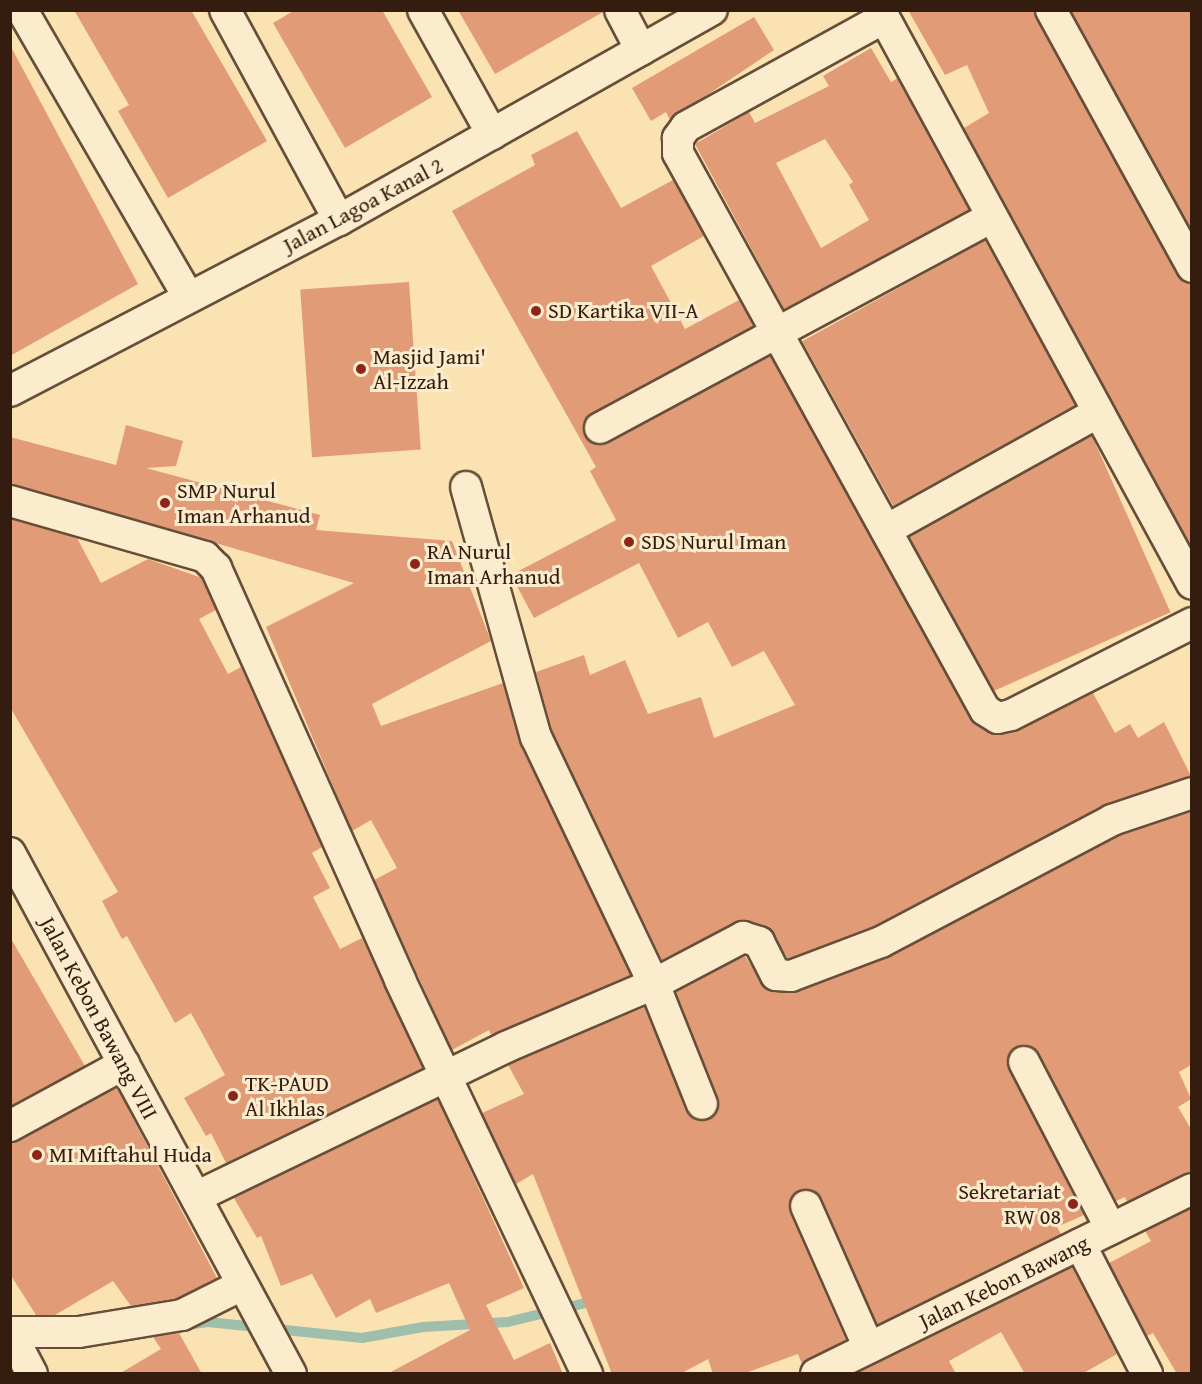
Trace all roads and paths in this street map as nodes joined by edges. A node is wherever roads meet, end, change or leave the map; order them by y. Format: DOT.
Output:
graph roads {
  1 [pos="22,10"];
  2 [pos="225,10"];
  3 [pos="423,10"];
  4 [pos="620,10"];
  5 [pos="712,10"];
  6 [pos="1051,10"];
  7 [pos="882,14"];
  8 [pos="641,50"];
  9 [pos="492,134"];
  10 [pos="992,218"];
  11 [pos="339,220"];
  12 [pos="1191,267"];
  13 [pos="188,296"];
  14 [pos="775,332"];
  15 [pos="10,391"];
  16 [pos="1097,413"];
  17 [pos="600,428"];
  18 [pos="466,488"];
  19 [pos="10,501"];
  20 [pos="886,530"];
  21 [pos="1191,584"];
  22 [pos="1191,623"];
  23 [pos="1191,793"];
  24 [pos="10,853"];
  25 [pos="654,984"];
  26 [pos="1024,1062"];
  27 [pos="124,1064"];
  28 [pos="448,1075"];
  29 [pos="702,1104"];
  30 [pos="10,1126"];
  31 [pos="1191,1189"];
  32 [pos="196,1197"];
  33 [pos="806,1206"];
  34 [pos="1111,1229"];
  35 [pos="1080,1244"];
  36 [pos="246,1291"];
  37 [pos="11,1333"];
  38 [pos="868,1358"];
  39 [pos="287,1366"];
  40 [pos="30,1369"];
  41 [pos="587,1374"];
  42 [pos="816,1374"];
  43 [pos="1147,1374"];
  1 -- 13 [label="street"];
  2 -- 11 [label="street"];
  3 -- 9 [label="street"];
  4 -- 8 [label="street"];
  5 -- 8 [label="street, Jalan Lagoa Kanal 2"];
  6 -- 12 [label="street"];
  7 -- 10 [label="street"];
  7 -- 14 [label="street"];
  8 -- 9 [label="street, Jalan Lagoa Kanal 2"];
  9 -- 11 [label="street, Jalan Lagoa Kanal 2"];
  10 -- 14 [label="street"];
  10 -- 16 [label="street"];
  11 -- 13 [label="street, Jalan Lagoa Kanal 2"];
  13 -- 15 [label="street, Jalan Lagoa Kanal 2"];
  14 -- 17 [label="street"];
  14 -- 20 [label="street"];
  16 -- 20 [label="street"];
  16 -- 21 [label="street"];
  18 -- 25 [label="street"];
  19 -- 28 [label="street"];
  20 -- 22 [label="street"];
  23 -- 25 [label="street"];
  24 -- 27 [label="street, Jalan Kebon Bawang VIII"];
  25 -- 28 [label="street"];
  25 -- 29 [label="street"];
  26 -- 34 [label="street"];
  27 -- 30 [label="street"];
  27 -- 32 [label="street, Jalan Kebon Bawang VIII"];
  28 -- 32 [label="street"];
  28 -- 41 [label="street"];
  31 -- 34 [label="street, Jalan Kebon Bawang"];
  32 -- 36 [label="street, Jalan Kebon Bawang VIII"];
  33 -- 38 [label="street"];
  34 -- 35 [label="street, Jalan Kebon Bawang"];
  35 -- 38 [label="street, Jalan Kebon Bawang"];
  35 -- 43 [label="street"];
  36 -- 37 [label="street"];
  36 -- 39 [label="street, Jalan Kebon Bawang VIII"];
  37 -- 40 [label="street"];
  38 -- 42 [label="street, Jalan Kebon Bawang"];
}
